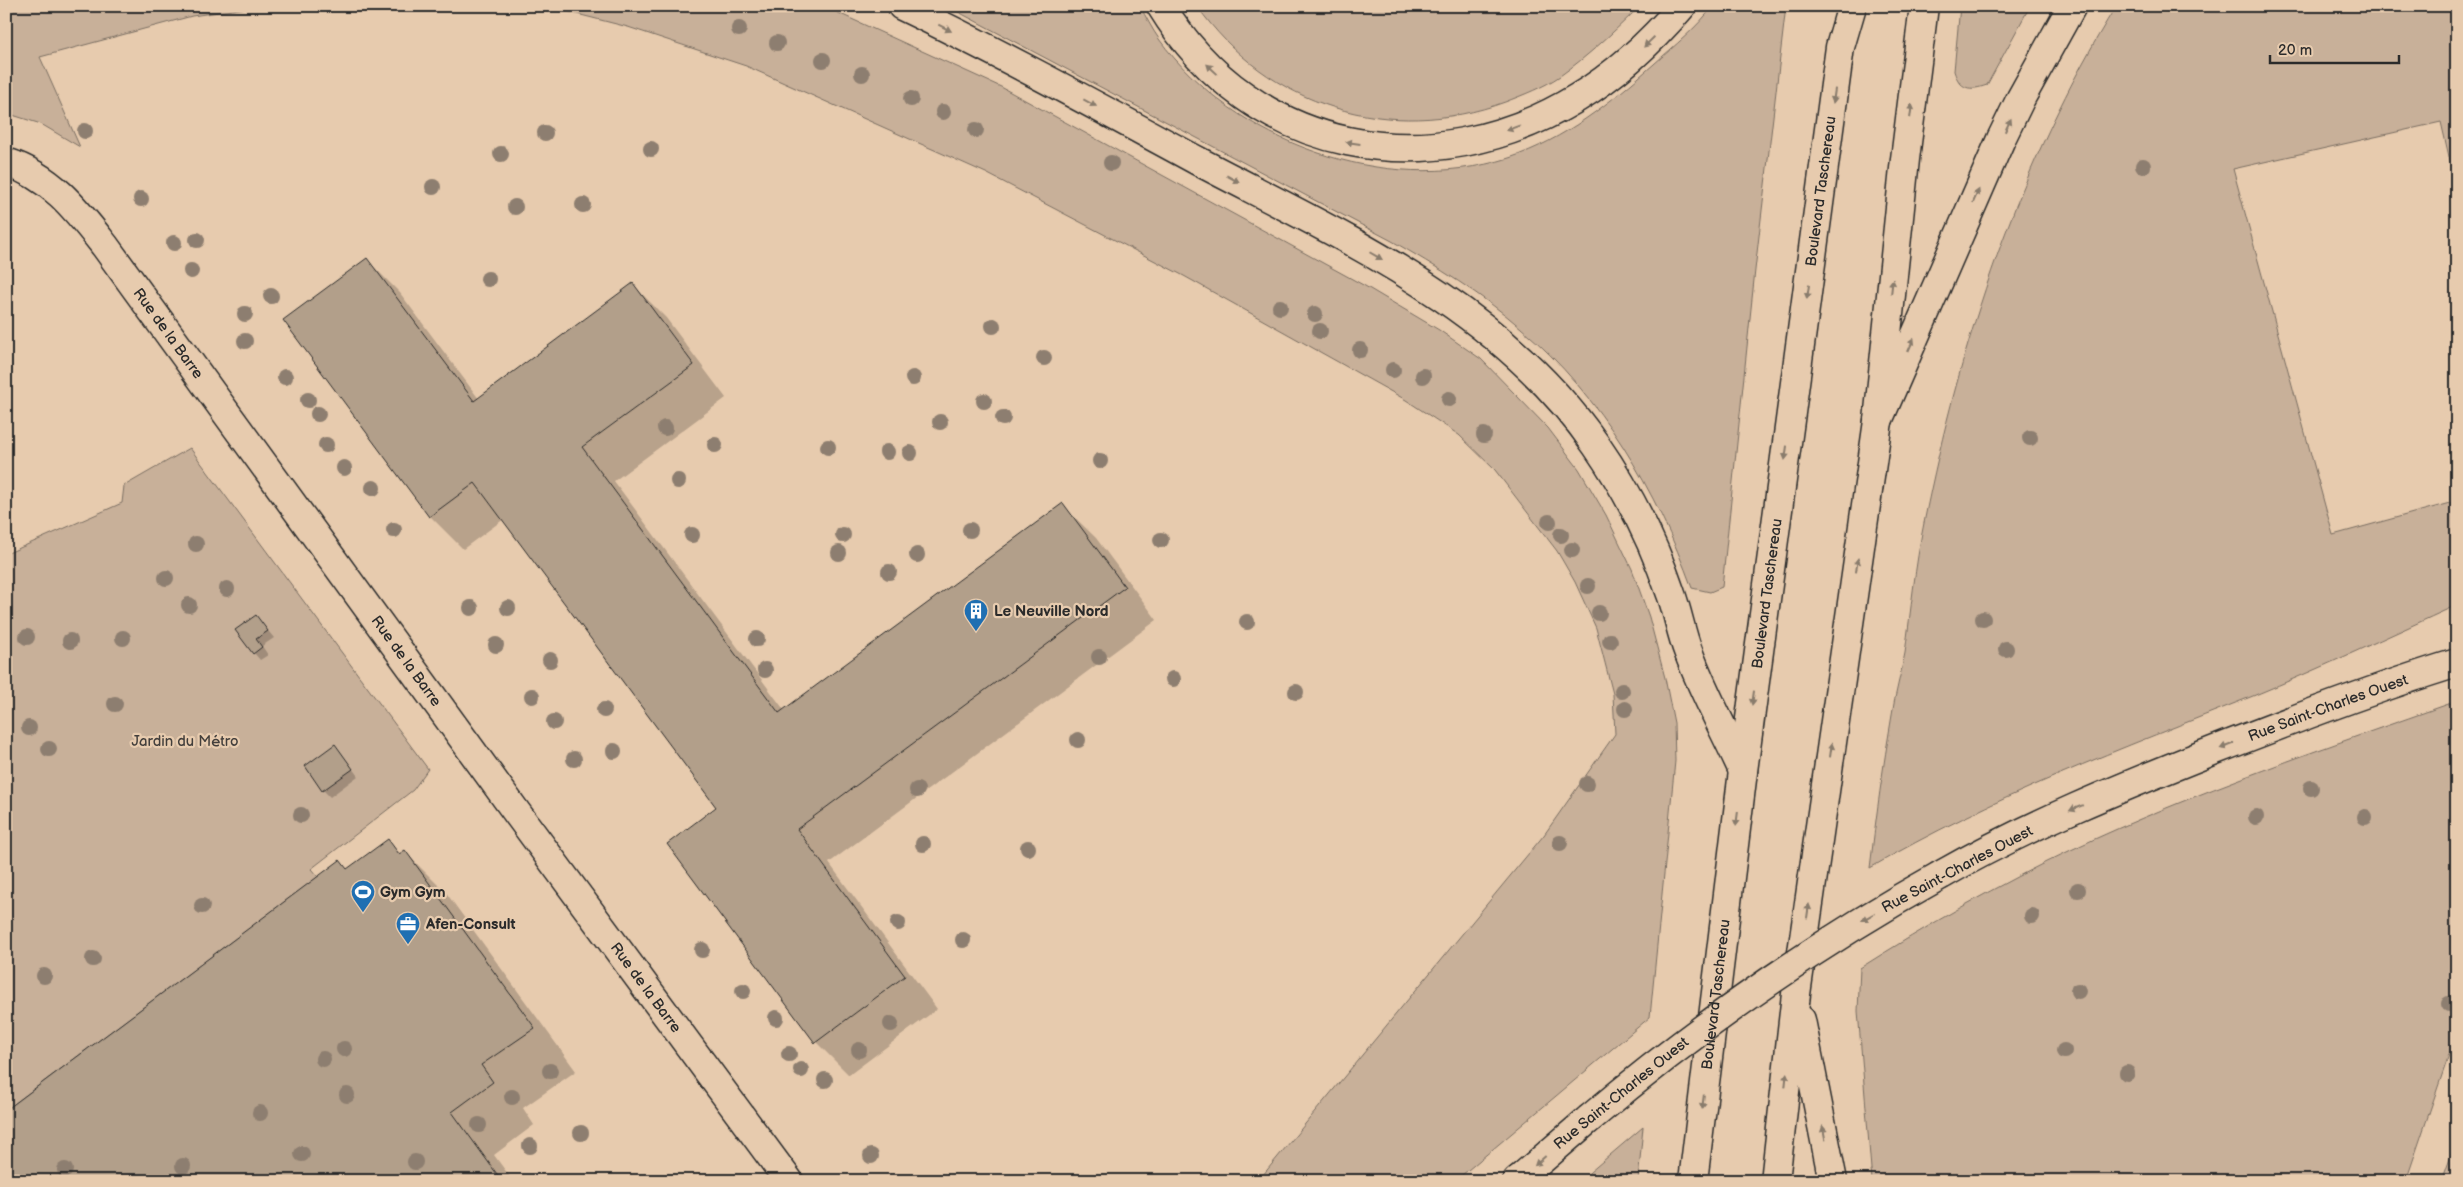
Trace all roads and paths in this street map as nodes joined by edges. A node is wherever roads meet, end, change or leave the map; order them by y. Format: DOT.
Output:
graph roads {
  1 [pos="902,6"];
  2 [pos="1161,6"];
  3 [pos="1682,6"];
  4 [pos="1839,6"];
  5 [pos="1852,6"];
  6 [pos="1924,6"];
  7 [pos="2072,6"];
  8 [pos="1840,48"];
  9 [pos="6,162"];
  10 [pos="1878,421"];
  11 [pos="2457,663"];
  12 [pos="1743,771"];
  13 [pos="1796,994"];
  14 [pos="1517,1180"];
  15 [pos="790,1181"];
  16 [pos="1693,1181"];
  17 [pos="1775,1181"];
  18 [pos="1833,1181"];
  1 -- 12 [label="main road, one-way"];
  3 -- 2 [label="main road, one-way"];
  4 -- 8 [label="main road"];
  5 -- 8 [label="main road, Boulevard Taschereau"];
  10 -- 6 [label="main road, one-way"];
  10 -- 7 [label="main road, one-way"];
  8 -- 12 [label="main road, Boulevard Taschereau, one-way"];
  9 -- 15 [label="main road, Rue de la Barre"];
  13 -- 10 [label="main road, one-way"];
  11 -- 14 [label="main road, Rue Saint-Charles Ouest, one-way, bridge"];
  12 -- 16 [label="main road, Boulevard Taschereau, one-way"];
  17 -- 13 [label="main road, one-way"];
  18 -- 13 [label="main road, one-way"];
}
